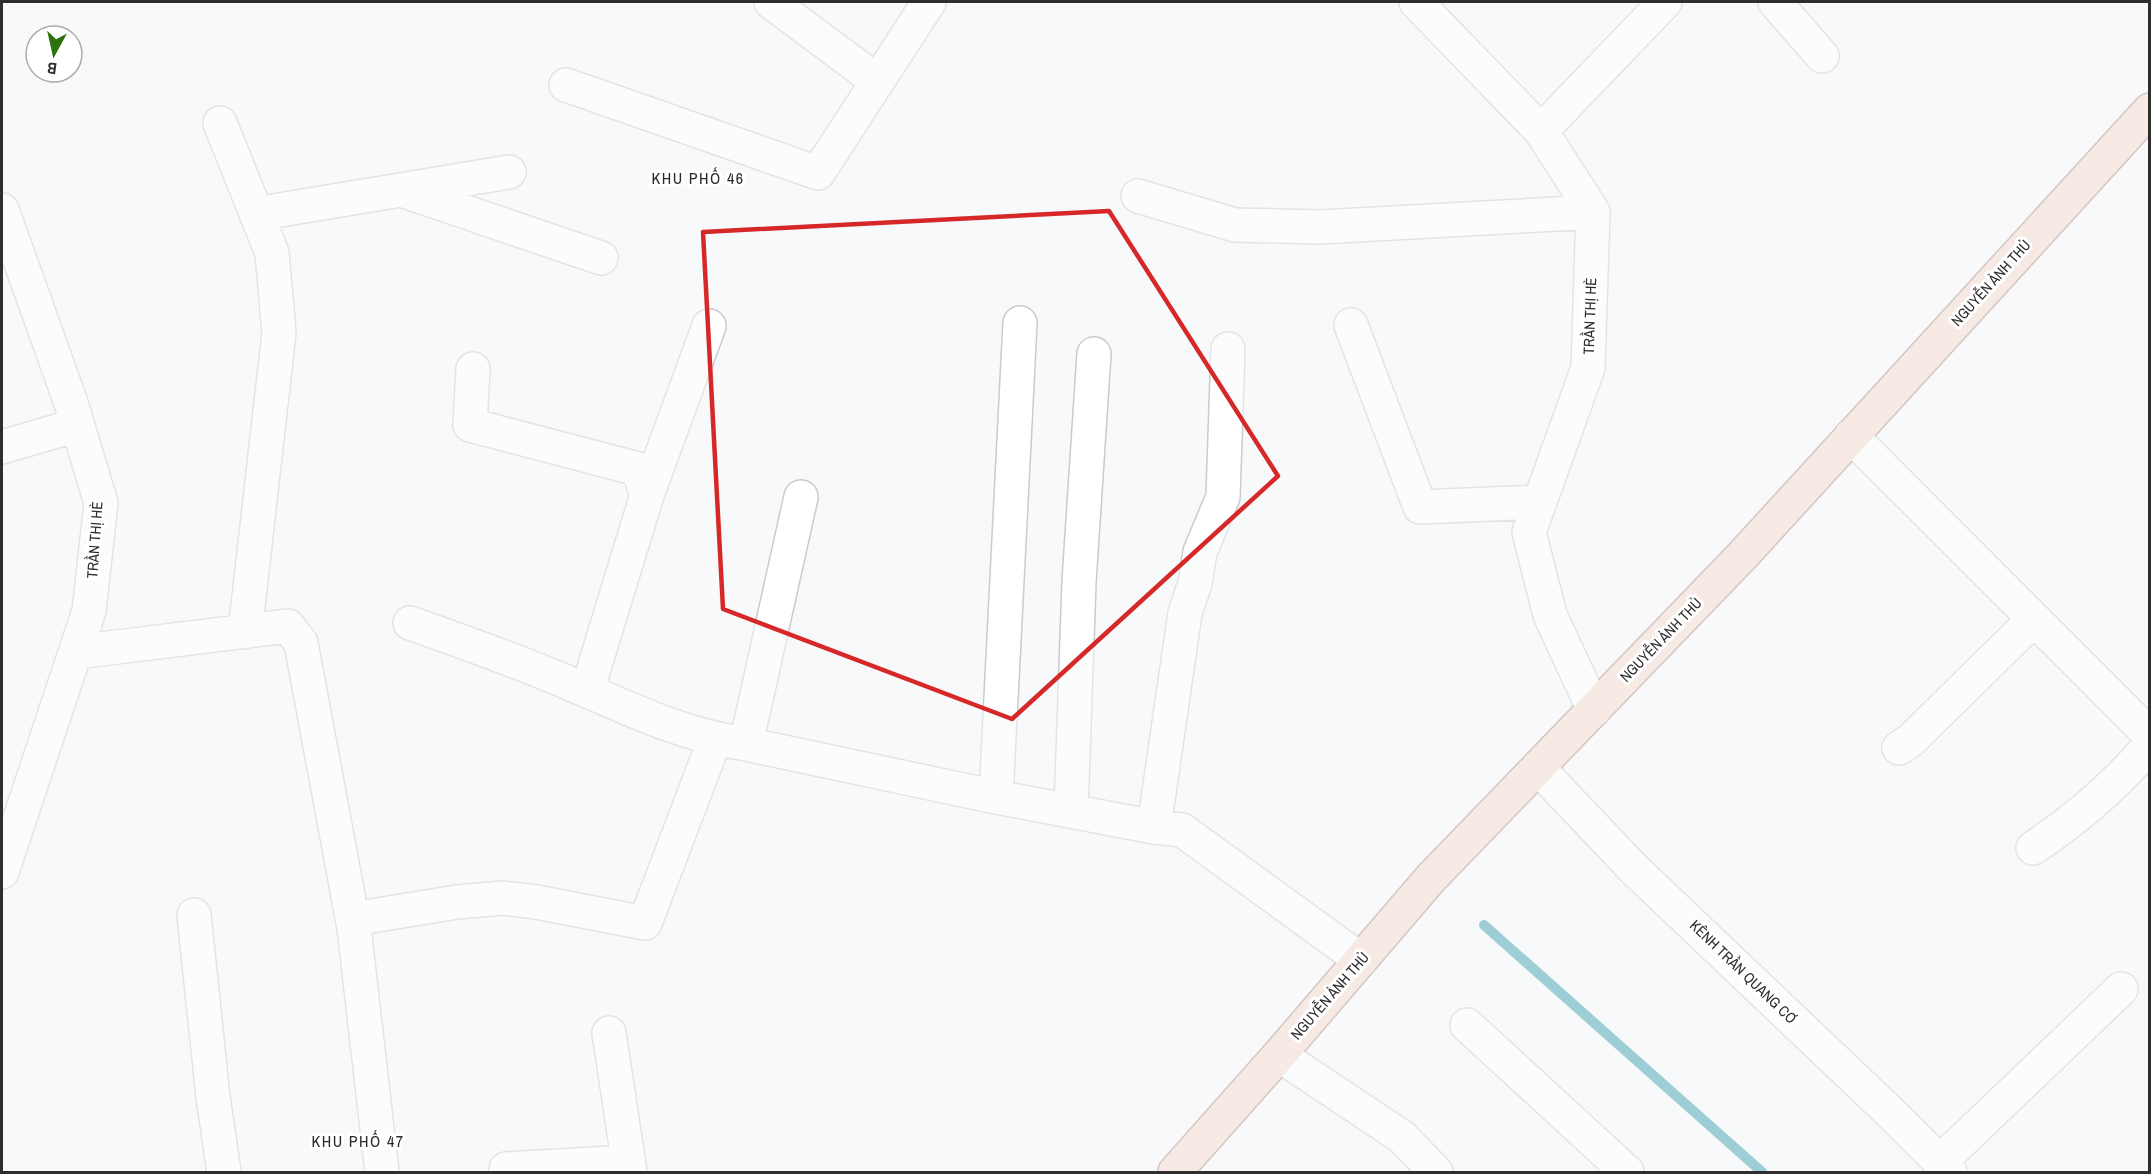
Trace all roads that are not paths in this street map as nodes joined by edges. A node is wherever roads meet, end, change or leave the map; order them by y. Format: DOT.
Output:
graph roads {
  1 [pos="771,2"];
  2 [pos="929,2"];
  3 [pos="1416,2"];
  4 [pos="1665,2"];
  5 [pos="1775,2"];
  6 [pos="1822,56"];
  7 [pos="877,81"];
  8 [pos="566,85"];
  9 [pos="2150,110"];
  10 [pos="220,123"];
  11 [pos="1540,131"];
  12 [pos="509,172"];
  13 [pos="400,190"];
  14 [pos="1138,195"];
  15 [pos="2,210"];
  16 [pos="1593,212"];
  17 [pos="256,214"];
  18 [pos="601,258"];
  19 [pos="1020,323"];
  20 [pos="709,326"];
  21 [pos="1351,326"];
  22 [pos="1228,349"];
  23 [pos="1094,354"];
  24 [pos="473,369"];
  25 [pos="77,425"];
  26 [pos="1851,436"];
  27 [pos="2,447"];
  28 [pos="647,495"];
  29 [pos="801,497"];
  30 [pos="1540,502"];
  31 [pos="2034,619"];
  32 [pos="410,623"];
  33 [pos="245,632"];
  34 [pos="77,652"];
  35 [pos="587,691"];
  36 [pos="1594,710"];
  37 [pos="2150,735"];
  38 [pos="715,740"];
  39 [pos="746,744"];
  40 [pos="2150,745"];
  41 [pos="1899,748"];
  42 [pos="1538,768"];
  43 [pos="996,797"];
  44 [pos="1071,812"];
  45 [pos="1154,827"];
  46 [pos="2033,848"];
  47 [pos="2,872"];
  48 [pos="194,915"];
  49 [pos="352,919"];
  50 [pos="1361,960"];
  51 [pos="2121,989"];
  52 [pos="1467,1025"];
  53 [pos="609,1033"];
  54 [pos="1279,1055"];
  55 [pos="1945,1167"];
  56 [pos="506,1169"];
  57 [pos="224,1173"];
  58 [pos="382,1173"];
  59 [pos="617,1173"];
  60 [pos="630,1173"];
  61 [pos="1175,1173"];
  62 [pos="1436,1173"];
  63 [pos="1627,1173"];
  1 -- 7 [label="street"];
  2 -- 7 [label="street"];
  3 -- 11 [label="street"];
  4 -- 11 [label="street"];
  5 -- 6 [label="street"];
  7 -- 8 [label="street"];
  9 -- 26 [label="main road, NGUYỄN ẢNH THỦ"];
  10 -- 17 [label="street"];
  11 -- 16 [label="street"];
  12 -- 13 [label="street"];
  13 -- 17 [label="street"];
  13 -- 18 [label="street"];
  14 -- 16 [label="street"];
  15 -- 25 [label="street, TRẦN THỊ HÈ"];
  16 -- 30 [label="street, TRẦN THỊ HÈ"];
  17 -- 33 [label="street"];
  19 -- 43 [label="street"];
  20 -- 28 [label="street"];
  21 -- 30 [label="street"];
  22 -- 45 [label="street"];
  23 -- 44 [label="street"];
  24 -- 28 [label="street"];
  25 -- 27 [label="street"];
  25 -- 34 [label="street, TRẦN THỊ HÈ"];
  26 -- 31 [label="street"];
  26 -- 36 [label="main road, NGUYỄN ẢNH THỦ"];
  28 -- 35 [label="street"];
  29 -- 39 [label="street"];
  30 -- 36 [label="street, TRẦN THỊ HÈ"];
  31 -- 37 [label="street"];
  31 -- 41 [label="street"];
  32 -- 35 [label="street"];
  33 -- 34 [label="street"];
  33 -- 49 [label="street"];
  34 -- 47 [label="street, TRẦN THỊ HÈ"];
  35 -- 38 [label="street"];
  36 -- 42 [label="main road, NGUYỄN ẢNH THỦ"];
  38 -- 39 [label="street"];
  38 -- 49 [label="street"];
  39 -- 43 [label="street"];
  40 -- 46 [label="street"];
  42 -- 50 [label="main road, NGUYỄN ẢNH THỦ"];
  42 -- 55 [label="street, KÊNH TRẦN QUANG CƠ"];
  43 -- 44 [label="street"];
  44 -- 45 [label="street"];
  45 -- 50 [label="street"];
  48 -- 57 [label="street"];
  49 -- 58 [label="street"];
  50 -- 54 [label="main road, NGUYỄN ẢNH THỦ"];
  51 -- 55 [label="street"];
  52 -- 63 [label="street"];
  53 -- 60 [label="street"];
  54 -- 61 [label="main road, NGUYỄN ẢNH THỦ"];
  54 -- 62 [label="street"];
  56 -- 59 [label="street"];
}
